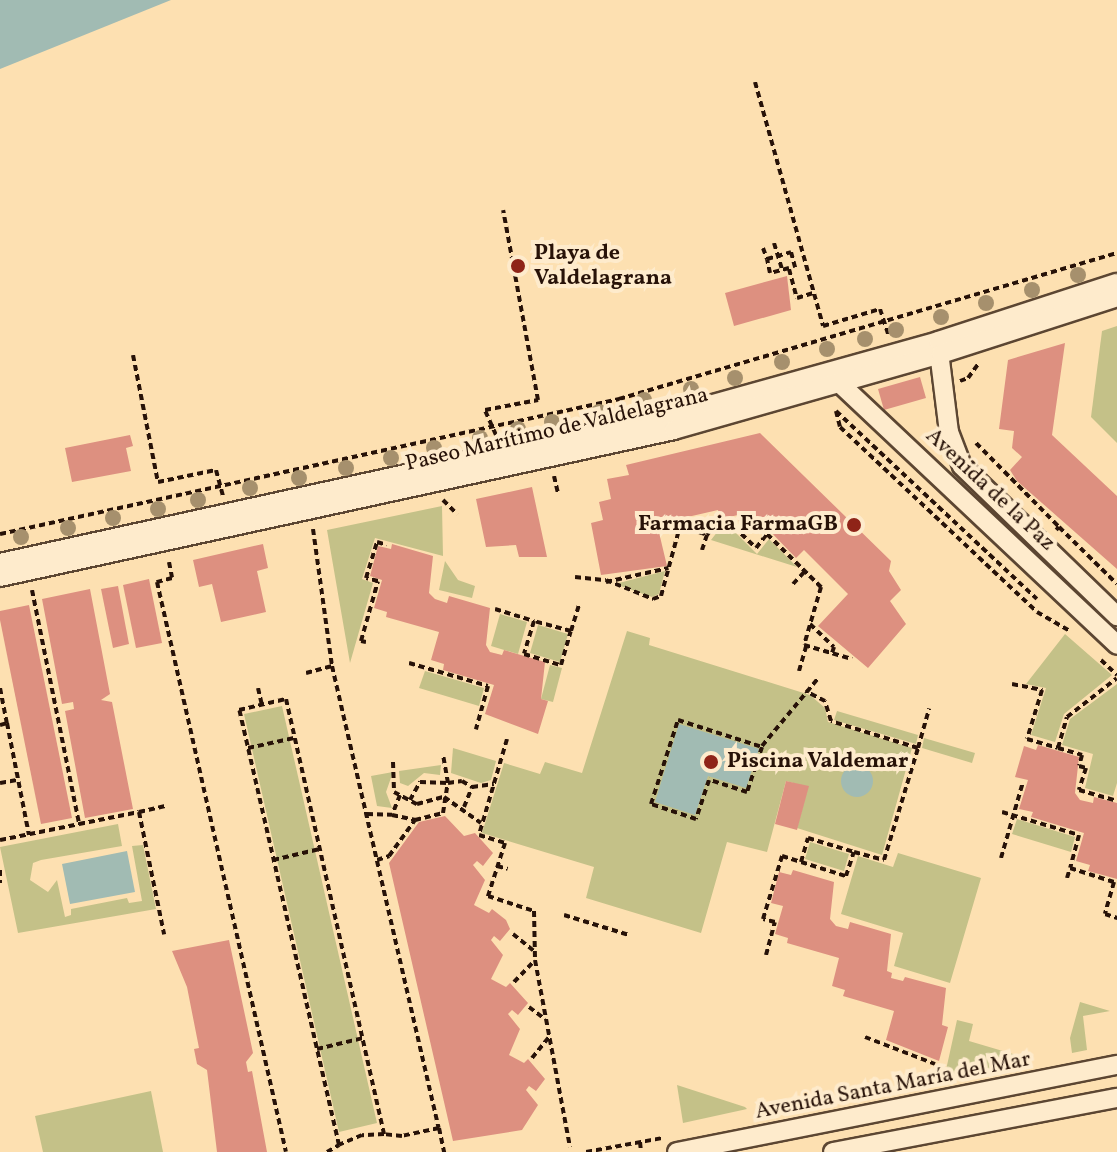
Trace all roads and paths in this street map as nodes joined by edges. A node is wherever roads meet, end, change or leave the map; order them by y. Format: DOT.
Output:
graph roads {
  1 [pos="755,82"];
  2 [pos="503,210"];
  3 [pos="774,243"];
  4 [pos="763,248"];
  5 [pos="1117,253"];
  6 [pos="778,256"];
  7 [pos="767,259"];
  8 [pos="805,264"];
  9 [pos="792,267"];
  10 [pos="782,270"];
  11 [pos="1117,283"];
  12 [pos="813,293"];
  13 [pos="1117,297"];
  14 [pos="880,309"];
  15 [pos="939,348"];
  16 [pos="133,355"];
  17 [pos="834,378"];
  18 [pos="836,411"];
  19 [pos="492,426"];
  20 [pos="496,436"];
  21 [pos="552,466"];
  22 [pos="221,487"];
  23 [pos="441,490"];
  24 [pos="558,493"];
  25 [pos="223,497"];
  26 [pos="457,514"];
  27 [pos="311,519"];
  28 [pos="1059,527"];
  29 [pos="0,534"];
  30 [pos="707,535"];
  31 [pos="387,545"];
  32 [pos="702,550"];
  33 [pos="169,562"];
  34 [pos="0,563"];
  35 [pos="668,568"];
  36 [pos="805,571"];
  37 [pos="0,577"];
  38 [pos="575,577"];
  39 [pos="30,580"];
  40 [pos="606,582"];
  41 [pos="793,584"];
  42 [pos="1117,584"];
  43 [pos="579,605"];
  44 [pos="495,609"];
  45 [pos="1117,616"];
  46 [pos="534,621"];
  47 [pos="810,624"];
  48 [pos="571,631"];
  49 [pos="1078,638"];
  50 [pos="366,642"];
  51 [pos="1117,645"];
  52 [pos="806,646"];
  53 [pos="832,653"];
  54 [pos="1098,657"];
  55 [pos="852,659"];
  56 [pos="409,663"];
  57 [pos="332,666"];
  58 [pos="799,671"];
  59 [pos="306,673"];
  60 [pos="819,677"];
  61 [pos="1117,677"];
  62 [pos="1012,684"];
  63 [pos="0,688"];
  64 [pos="258,688"];
  65 [pos="805,691"];
  66 [pos="262,705"];
  67 [pos="929,709"];
  68 [pos="7,723"];
  69 [pos="0,725"];
  70 [pos="476,729"];
  71 [pos="294,738"];
  72 [pos="507,739"];
  73 [pos="762,747"];
  74 [pos="248,748"];
  75 [pos="918,748"];
  76 [pos="1058,748"];
  77 [pos="443,756"];
  78 [pos="393,762"];
  79 [pos="17,780"];
  80 [pos="1023,782"];
  81 [pos="0,783"];
  82 [pos="448,783"];
  83 [pos="494,784"];
  84 [pos="472,787"];
  85 [pos="400,795"];
  86 [pos="444,797"];
  87 [pos="1116,799"];
  88 [pos="410,800"];
  89 [pos="166,806"];
  90 [pos="464,807"];
  91 [pos="139,812"];
  92 [pos="1002,812"];
  93 [pos="366,814"];
  94 [pos="392,815"];
  95 [pos="1014,816"];
  96 [pos="415,820"];
  97 [pos="79,824"];
  98 [pos="482,824"];
  99 [pos="29,835"];
  100 [pos="0,840"];
  101 [pos="320,849"];
  102 [pos="854,852"];
  103 [pos="1001,858"];
  104 [pos="273,860"];
  105 [pos="377,860"];
  106 [pos="801,862"];
  107 [pos="497,866"];
  108 [pos="1070,868"];
  109 [pos="508,869"];
  110 [pos="0,870"];
  111 [pos="1067,878"];
  112 [pos="1116,882"];
  113 [pos="0,883"];
  114 [pos="564,915"];
  115 [pos="1117,918"];
  116 [pos="164,934"];
  117 [pos="513,934"];
  118 [pos="629,935"];
  119 [pos="534,951"];
  120 [pos="766,955"];
  121 [pos="535,960"];
  122 [pos="514,982"];
  123 [pos="529,1007"];
  124 [pos="547,1021"];
  125 [pos="550,1036"];
  126 [pos="865,1037"];
  127 [pos="363,1038"];
  128 [pos="317,1049"];
  129 [pos="532,1058"];
  130 [pos="935,1064"];
  131 [pos="1117,1065"];
  132 [pos="1117,1098"];
  133 [pos="439,1128"];
  134 [pos="384,1134"];
  135 [pos="640,1142"];
  136 [pos="339,1145"];
  137 [pos="570,1147"];
  138 [pos="286,1152"];
  139 [pos="327,1152"];
  140 [pos="444,1152"];
  141 [pos="641,1152"];
  142 [pos="677,1152"];
  143 [pos="833,1152"];
  1 -- 8 [label="path"];
  2 -- 19 [label="path"];
  3 -- 6 [label="path"];
  4 -- 7 [label="path"];
  5 -- 19 [label="path"];
  6 -- 7 [label="path"];
  6 -- 9 [label="path"];
  6 -- 10 [label="path"];
  7 -- 10 [label="path"];
  8 -- 9 [label="path"];
  8 -- 12 [label="path"];
  9 -- 10 [label="path"];
  9 -- 12 [label="path"];
  11 -- 15 [label="street, Paseo Marítimo de Valdelagrana"];
  12 -- 14 [label="path"];
  13 -- 15 [label="street, Paseo Marítimo de Valdelagrana"];
  15 -- 17 [label="street, Paseo Marítimo de Valdelagrana"];
  15 -- 45 [label="street, Avenida de la Paz"];
  16 -- 22 [label="path"];
  17 -- 34 [label="street, Paseo Marítimo de Valdelagrana"];
  17 -- 37 [label="street, Paseo Marítimo de Valdelagrana"];
  17 -- 51 [label="street, Avenida de la Paz"];
  18 -- 49 [label="path"];
  19 -- 20 [label="path"];
  19 -- 22 [label="path"];
  21 -- 24 [label="path"];
  22 -- 25 [label="path"];
  22 -- 29 [label="path"];
  23 -- 26 [label="path"];
  27 -- 57 [label="path"];
  28 -- 42 [label="path"];
  30 -- 32 [label="path"];
  30 -- 35 [label="path"];
  30 -- 36 [label="path"];
  31 -- 50 [label="path"];
  33 -- 138 [label="path"];
  35 -- 40 [label="path"];
  35 -- 40 [label="path"];
  36 -- 41 [label="path"];
  36 -- 47 [label="path"];
  38 -- 40 [label="path"];
  39 -- 97 [label="path"];
  43 -- 48 [label="path"];
  44 -- 46 [label="path"];
  46 -- 48 [label="path"];
  46 -- 48 [label="path"];
  47 -- 52 [label="path"];
  47 -- 53 [label="path"];
  52 -- 53 [label="path"];
  52 -- 58 [label="path"];
  53 -- 55 [label="path"];
  54 -- 61 [label="path"];
  56 -- 70 [label="path"];
  57 -- 59 [label="path"];
  57 -- 93 [label="path"];
  60 -- 65 [label="path"];
  61 -- 76 [label="path"];
  62 -- 76 [label="path"];
  63 -- 68 [label="path"];
  64 -- 66 [label="path"];
  65 -- 73 [label="path"];
  65 -- 75 [label="path"];
  66 -- 71 [label="path"];
  66 -- 74 [label="path"];
  67 -- 75 [label="path"];
  68 -- 69 [label="path"];
  68 -- 79 [label="path"];
  71 -- 74 [label="path"];
  71 -- 101 [label="path"];
  72 -- 83 [label="path"];
  73 -- 73 [label="path"];
  74 -- 104 [label="path"];
  75 -- 102 [label="path"];
  76 -- 87 [label="path"];
  77 -- 82 [label="path"];
  78 -- 85 [label="path"];
  79 -- 81 [label="path"];
  79 -- 99 [label="path"];
  80 -- 95 [label="path"];
  82 -- 84 [label="path"];
  82 -- 86 [label="path"];
  82 -- 88 [label="path"];
  83 -- 84 [label="path"];
  83 -- 98 [label="path"];
  84 -- 90 [label="path"];
  85 -- 88 [label="path"];
  85 -- 94 [label="path"];
  86 -- 88 [label="path"];
  86 -- 90 [label="path"];
  86 -- 96 [label="path"];
  89 -- 91 [label="path"];
  90 -- 98 [label="path"];
  91 -- 97 [label="path"];
  91 -- 116 [label="path"];
  92 -- 95 [label="path"];
  93 -- 94 [label="path"];
  93 -- 105 [label="path"];
  94 -- 96 [label="path"];
  95 -- 103 [label="path"];
  95 -- 108 [label="path"];
  96 -- 105 [label="path"];
  97 -- 99 [label="path"];
  98 -- 107 [label="path"];
  99 -- 100 [label="path"];
  101 -- 104 [label="path"];
  101 -- 127 [label="path"];
  102 -- 106 [label="path"];
  102 -- 106 [label="path"];
  104 -- 128 [label="path"];
  105 -- 133 [label="path"];
  106 -- 120 [label="path"];
  107 -- 109 [label="path"];
  107 -- 119 [label="path"];
  108 -- 111 [label="path"];
  108 -- 112 [label="path"];
  110 -- 113 [label="path"];
  112 -- 115 [label="path"];
  114 -- 118 [label="path"];
  117 -- 119 [label="path"];
  119 -- 121 [label="path"];
  121 -- 122 [label="path"];
  121 -- 124 [label="path"];
  123 -- 124 [label="path"];
  124 -- 125 [label="path"];
  125 -- 129 [label="path"];
  125 -- 137 [label="path"];
  126 -- 130 [label="path"];
  127 -- 128 [label="path"];
  127 -- 134 [label="path"];
  128 -- 136 [label="path"];
  131 -- 142 [label="street, Avenida Santa María del Mar"];
  132 -- 143 [label="street"];
  133 -- 134 [label="path"];
  133 -- 140 [label="path"];
  134 -- 136 [label="path"];
  135 -- 141 [label="path"];
  136 -- 139 [label="path"];
}
